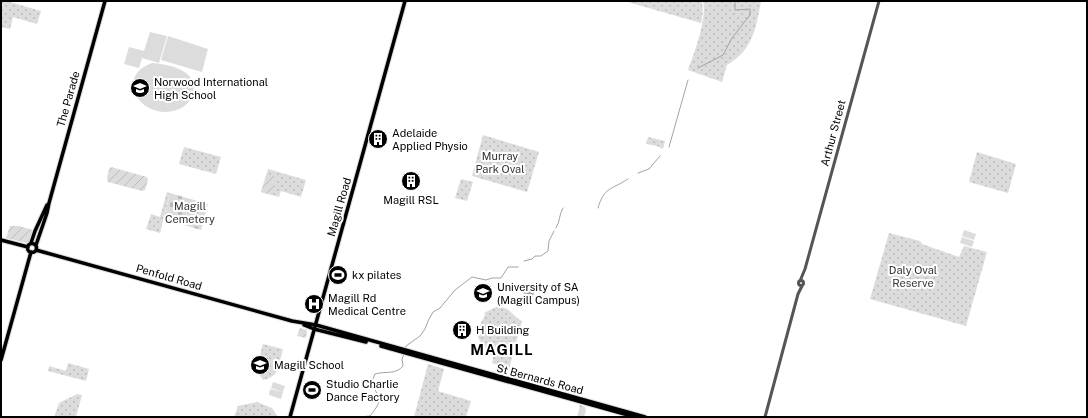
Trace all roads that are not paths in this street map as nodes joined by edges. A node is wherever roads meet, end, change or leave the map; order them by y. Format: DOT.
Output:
graph roads {
  1 [pos="105,1"];
  2 [pos="405,1"];
  3 [pos="879,1"];
  4 [pos="49,203"];
  5 [pos="1,240"];
  6 [pos="29,245"];
  7 [pos="36,247"];
  8 [pos="32,252"];
  9 [pos="315,327"];
  10 [pos="410,353"];
  11 [pos="1,360"];
  12 [pos="290,417"];
  13 [pos="635,417"];
  14 [pos="645,417"];
  15 [pos="765,417"];
  1 -- 4 [label="main road, The Parade"];
  2 -- 9 [label="main road, Magill Road"];
  3 -- 15 [label="street, Arthur Street"];
  4 -- 6 [label="main road, The Parade"];
  4 -- 7 [label="main road, The Parade"];
  5 -- 6 [label="main road"];
  6 -- 7 [label="main road, Penfold Road"];
  6 -- 8 [label="main road"];
  7 -- 8 [label="main road"];
  7 -- 9 [label="main road, Penfold Road"];
  8 -- 11 [label="main road"];
  9 -- 10 [label="main road, St Bernards Road"];
  9 -- 12 [label="main road, Magill Road"];
  10 -- 13 [label="main road, St Bernards Road"];
  10 -- 14 [label="main road, St Bernards Road"];
}
